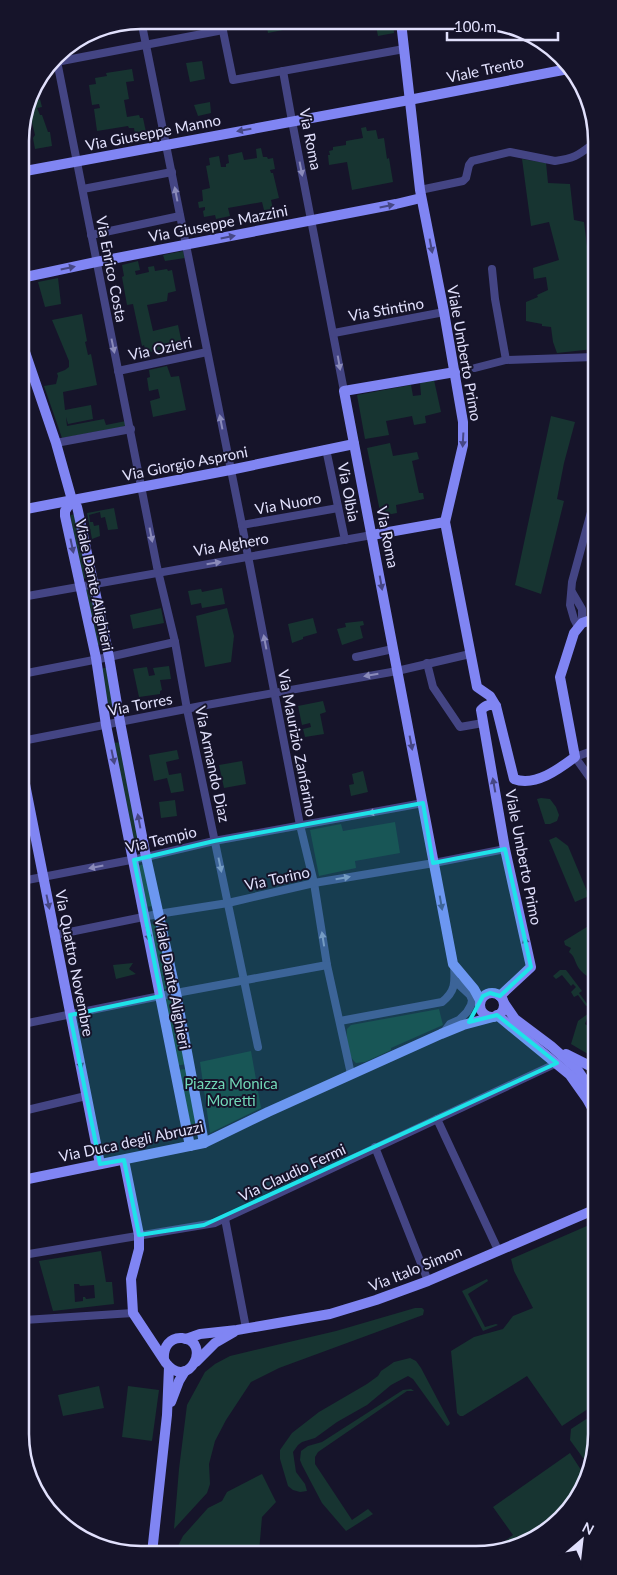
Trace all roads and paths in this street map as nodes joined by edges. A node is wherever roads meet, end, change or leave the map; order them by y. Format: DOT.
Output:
graph roads {
  1 [pos="143,29"];
  2 [pos="403,29"];
  3 [pos="222,30"];
  4 [pos="146,46"];
  5 [pos="404,48"];
  6 [pos="66,58"];
  7 [pos="57,67"];
  8 [pos="563,70"];
  9 [pos="283,71"];
  10 [pos="409,100"];
  11 [pos="292,121"];
  12 [pos="166,144"];
  13 [pos="588,148"];
  14 [pos="77,161"];
  15 [pos="29,170"];
  16 [pos="172,172"];
  17 [pos="83,189"];
  18 [pos="420,194"];
  19 [pos="180,216"];
  20 [pos="312,220"];
  21 [pos="91,235"];
  22 [pos="186,245"];
  23 [pos="96,262"];
  24 [pos="492,269"];
  25 [pos="29,276"];
  26 [pos="444,312"];
  27 [pos="334,333"];
  28 [pos="207,352"];
  29 [pos="588,357"];
  30 [pos="506,360"];
  31 [pos="29,364"];
  32 [pos="475,368"];
  33 [pos="118,371"];
  34 [pos="459,371"];
  35 [pos="344,391"];
  36 [pos="131,429"];
  37 [pos="56,443"];
  38 [pos="354,444"];
  39 [pos="326,449"];
  40 [pos="230,470"];
  41 [pos="141,487"];
  42 [pos="72,500"];
  43 [pos="29,508"];
  44 [pos="338,508"];
  45 [pos="446,522"];
  46 [pos="588,523"];
  47 [pos="242,525"];
  48 [pos="372,535"];
  49 [pos="345,540"];
  50 [pos="248,557"];
  51 [pos="158,572"];
  52 [pos="94,584"];
  53 [pos="80,587"];
  54 [pos="29,596"];
  55 [pos="588,622"];
  56 [pos="580,625"];
  57 [pos="175,642"];
  58 [pos="393,648"];
  59 [pos="470,654"];
  60 [pos="109,657"];
  61 [pos="356,657"];
  62 [pos="96,659"];
  63 [pos="427,663"];
  64 [pos="397,670"];
  65 [pos="29,673"];
  66 [pos="275,692"];
  67 [pos="496,706"];
  68 [pos="187,709"];
  69 [pos="120,722"];
  70 [pos="483,723"];
  71 [pos="106,725"];
  72 [pos="29,740"];
  73 [pos="588,752"];
  74 [pos="575,757"];
  75 [pos="588,775"];
  76 [pos="423,802"];
  77 [pos="29,805"];
  78 [pos="300,825"];
  79 [pos="214,841"];
  80 [pos="505,849"];
  81 [pos="146,857"];
  82 [pos="134,860"];
  83 [pos="434,863"];
  84 [pos="43,878"];
  85 [pos="29,880"];
  86 [pos="314,883"];
  87 [pos="228,902"];
  88 [pos="158,914"];
  89 [pos="144,916"];
  90 [pos="55,934"];
  91 [pos="454,964"];
  92 [pos="327,965"];
  93 [pos="245,980"];
  94 [pos="455,981"];
  95 [pos="176,993"];
  96 [pos="160,996"];
  97 [pos="502,1000"];
  98 [pos="480,1001"];
  99 [pos="70,1015"];
  100 [pos="495,1016"];
  101 [pos="340,1021"];
  102 [pos="29,1023"];
  103 [pos="443,1033"];
  104 [pos="551,1046"];
  105 [pos="258,1047"];
  106 [pos="557,1064"];
  107 [pos="588,1064"];
  108 [pos="190,1066"];
  109 [pos="175,1068"];
  110 [pos="351,1074"];
  111 [pos="588,1085"];
  112 [pos="86,1096"];
  113 [pos="588,1101"];
  114 [pos="29,1109"];
  115 [pos="437,1119"];
  116 [pos="204,1143"];
  117 [pos="190,1146"];
  118 [pos="375,1147"];
  119 [pos="124,1160"];
  120 [pos="100,1164"];
  121 [pos="29,1179"];
  122 [pos="588,1212"];
  123 [pos="225,1219"];
  124 [pos="139,1235"];
  125 [pos="498,1250"];
  126 [pos="29,1255"];
  127 [pos="428,1281"];
  128 [pos="133,1313"];
  129 [pos="29,1320"];
  130 [pos="143,1327"];
  131 [pos="242,1329"];
  132 [pos="186,1339"];
  133 [pos="168,1343"];
  134 [pos="196,1362"];
  135 [pos="166,1363"];
  136 [pos="186,1371"];
  137 [pos="167,1415"];
  138 [pos="153,1546"];
  1 -- 4 [label="street, Via Maurizio Zanfarino"];
  2 -- 5 [label="main road, Viale Umberto Primo"];
  3 -- 4 [label="street"];
  3 -- 9 [label="street"];
  4 -- 6 [label="street"];
  4 -- 12 [label="street, Via Maurizio Zanfarino"];
  5 -- 9 [label="street"];
  5 -- 10 [label="main road, Viale Umberto Primo"];
  7 -- 14 [label="street, Via Enrico Costa"];
  8 -- 10 [label="main road, Viale Trento"];
  9 -- 11 [label="street, Via Roma"];
  10 -- 11 [label="main road, Viale Trento"];
  10 -- 18 [label="main road, Viale Umberto Primo"];
  11 -- 12 [label="main road, Via Giuseppe Manno, one-way"];
  11 -- 20 [label="street, Via Roma, one-way"];
  12 -- 14 [label="main road, Via Giuseppe Manno"];
  12 -- 16 [label="street, Via Maurizio Zanfarino"];
  13 -- 18 [label="street"];
  14 -- 15 [label="main road, Via Giuseppe Manno"];
  14 -- 17 [label="street, Via Enrico Costa"];
  16 -- 17 [label="street"];
  19 -- 16 [label="street, Via Maurizio Zanfarino, one-way"];
  17 -- 21 [label="street, Via Enrico Costa"];
  20 -- 18 [label="main road, Via Giuseppe Mazzini, one-way"];
  18 -- 26 [label="main road, Viale Umberto Primo, one-way"];
  19 -- 21 [label="street"];
  19 -- 22 [label="street, Via Maurizio Zanfarino"];
  22 -- 20 [label="main road, Via Giuseppe Mazzini, one-way"];
  20 -- 27 [label="street, Via Roma"];
  21 -- 23 [label="street, Via Enrico Costa"];
  22 -- 23 [label="main road, Via Giuseppe Mazzini"];
  22 -- 28 [label="street, Via Maurizio Zanfarino"];
  25 -- 23 [label="main road, Via Giuseppe Mazzini, one-way"];
  23 -- 33 [label="street, Via Enrico Costa, one-way"];
  24 -- 30 [label="street"];
  26 -- 27 [label="street, Via Stintino"];
  26 -- 34 [label="main road, Viale Umberto Primo"];
  27 -- 35 [label="street, Via Roma, one-way"];
  28 -- 33 [label="street, Via Ozieri"];
  40 -- 28 [label="street, Via Maurizio Zanfarino, one-way"];
  29 -- 30 [label="street"];
  30 -- 32 [label="street"];
  31 -- 37 [label="main road"];
  33 -- 36 [label="street, Via Enrico Costa"];
  34 -- 35 [label="main road"];
  34 -- 45 [label="main road, Viale Umberto Primo, one-way"];
  35 -- 38 [label="main road, Via Roma"];
  36 -- 37 [label="street"];
  36 -- 41 [label="street, Via Enrico Costa"];
  37 -- 42 [label="main road"];
  38 -- 39 [label="main road, Via Giorgio Asproni"];
  38 -- 48 [label="main road, Via Roma"];
  39 -- 40 [label="main road, Via Giorgio Asproni"];
  39 -- 44 [label="street, Via Olbia"];
  40 -- 41 [label="main road, Via Giorgio Asproni"];
  40 -- 47 [label="street, Via Maurizio Zanfarino"];
  41 -- 42 [label="main road, Via Giorgio Asproni"];
  41 -- 51 [label="street, Via Armando Diaz, one-way"];
  42 -- 43 [label="main road, Via Giorgio Asproni"];
  42 -- 52 [label="main road, Viale Dante Alighieri"];
  42 -- 53 [label="main road, Viale Dante Alighieri, one-way"];
  44 -- 47 [label="street, Via Nuoro"];
  44 -- 49 [label="street, Via Olbia"];
  45 -- 48 [label="main road, Via Alghero"];
  45 -- 59 [label="main road, Viale Umberto Primo"];
  46 -- 56 [label="street"];
  47 -- 50 [label="street, Via Maurizio Zanfarino"];
  48 -- 49 [label="street, Via Alghero"];
  48 -- 58 [label="main road, Via Roma, one-way"];
  49 -- 50 [label="street, Via Alghero"];
  51 -- 50 [label="street, Via Alghero, one-way"];
  66 -- 50 [label="street, Via Maurizio Zanfarino, one-way"];
  51 -- 52 [label="street, Via Alghero"];
  51 -- 57 [label="street, Via Armando Diaz"];
  52 -- 53 [label="street, Via Alghero"];
  52 -- 60 [label="main road, Viale Dante Alighieri"];
  53 -- 54 [label="street, Via Alghero"];
  53 -- 62 [label="main road, Viale Dante Alighieri"];
  55 -- 56 [label="main road"];
  56 -- 74 [label="main road"];
  57 -- 60 [label="street"];
  57 -- 68 [label="street, Via Armando Diaz"];
  58 -- 61 [label="street"];
  58 -- 64 [label="main road, Via Roma"];
  59 -- 63 [label="street, Via Torres"];
  59 -- 67 [label="main road, Viale Umberto Primo"];
  60 -- 62 [label="street"];
  60 -- 69 [label="main road, Viale Dante Alighieri"];
  62 -- 65 [label="street"];
  62 -- 71 [label="main road, Viale Dante Alighieri"];
  63 -- 64 [label="street, Via Torres"];
  63 -- 70 [label="street"];
  64 -- 66 [label="street, Via Torres, one-way"];
  64 -- 76 [label="main road, Via Roma, one-way"];
  66 -- 68 [label="street, Via Torres"];
  66 -- 78 [label="street, Via Maurizio Zanfarino"];
  67 -- 70 [label="main road, Viale Umberto Primo"];
  67 -- 74 [label="main road"];
  68 -- 69 [label="street, Via Torres"];
  68 -- 79 [label="street, Via Armando Diaz"];
  69 -- 71 [label="street, Via Torres"];
  81 -- 69 [label="main road, Viale Dante Alighieri, one-way"];
  80 -- 70 [label="main road, Viale Umberto Primo, one-way"];
  71 -- 72 [label="street, Via Torres"];
  71 -- 82 [label="main road, Viale Dante Alighieri, one-way"];
  73 -- 74 [label="street"];
  74 -- 75 [label="street"];
  76 -- 78 [label="street, Via Tempio, one-way"];
  76 -- 83 [label="main road, Via Roma"];
  77 -- 84 [label="main road, Via Quattro Novembre"];
  78 -- 79 [label="street, Via Tempio"];
  78 -- 86 [label="street, Via Maurizio Zanfarino"];
  79 -- 81 [label="street, Via Tempio"];
  79 -- 87 [label="street, Via Armando Diaz, one-way"];
  80 -- 83 [label="street, Via Torino"];
  97 -- 80 [label="main road, Viale Umberto Primo, one-way"];
  81 -- 82 [label="street, Via Tempio"];
  81 -- 88 [label="main road, Viale Dante Alighieri"];
  82 -- 84 [label="street, Via Tempio, one-way"];
  82 -- 89 [label="main road, Viale Dante Alighieri"];
  86 -- 83 [label="street, Via Torino, one-way"];
  83 -- 91 [label="main road, Via Roma, one-way"];
  84 -- 85 [label="street, Via Tempio"];
  84 -- 90 [label="main road, Via Quattro Novembre, one-way"];
  86 -- 87 [label="street, Via Torino"];
  92 -- 86 [label="street, Via Maurizio Zanfarino, one-way"];
  87 -- 88 [label="street, Via Torino"];
  87 -- 93 [label="street, Via Armando Diaz"];
  88 -- 89 [label="street, Via Torino"];
  88 -- 95 [label="main road, Viale Dante Alighieri"];
  89 -- 90 [label="street, Via Torino"];
  89 -- 96 [label="main road, Viale Dante Alighieri, one-way"];
  90 -- 99 [label="main road, Via Quattro Novembre"];
  91 -- 94 [label="street"];
  91 -- 98 [label="main road, Via Roma"];
  92 -- 93 [label="street"];
  92 -- 101 [label="street, Via Maurizio Zanfarino"];
  93 -- 95 [label="street"];
  93 -- 105 [label="street, Via Armando Diaz"];
  94 -- 101 [label="street"];
  94 -- 103 [label="street"];
  95 -- 96 [label="street"];
  95 -- 108 [label="main road, Viale Dante Alighieri"];
  96 -- 99 [label="street"];
  96 -- 109 [label="main road, Viale Dante Alighieri"];
  97 -- 98 [label="main road"];
  97 -- 100 [label="main road"];
  97 -- 104 [label="main road"];
  98 -- 100 [label="main road"];
  98 -- 103 [label="main road"];
  99 -- 102 [label="street"];
  99 -- 112 [label="main road, Via Quattro Novembre, one-way"];
  100 -- 103 [label="main road"];
  100 -- 106 [label="main road"];
  101 -- 110 [label="street, Via Maurizio Zanfarino"];
  103 -- 110 [label="main road, Via Duca degli Abruzzi"];
  104 -- 107 [label="main road"];
  104 -- 111 [label="main road"];
  106 -- 113 [label="main road"];
  106 -- 115 [label="street, Via Claudio Fermi"];
  108 -- 109 [label="main road"];
  108 -- 116 [label="main road, Viale Dante Alighieri"];
  109 -- 117 [label="main road, Viale Dante Alighieri"];
  110 -- 116 [label="main road, Via Duca degli Abruzzi"];
  112 -- 114 [label="street"];
  112 -- 120 [label="main road, Via Quattro Novembre"];
  115 -- 118 [label="street, Via Claudio Fermi"];
  115 -- 125 [label="street"];
  116 -- 117 [label="main road, Via Duca degli Abruzzi"];
  117 -- 119 [label="main road, Via Duca degli Abruzzi"];
  118 -- 123 [label="street, Via Claudio Fermi"];
  118 -- 127 [label="street"];
  119 -- 120 [label="main road, Via Duca degli Abruzzi"];
  119 -- 124 [label="main road"];
  120 -- 121 [label="main road, Via Duca degli Abruzzi"];
  122 -- 125 [label="main road, Via Italo Simon"];
  123 -- 124 [label="street, Via Claudio Fermi"];
  123 -- 131 [label="street"];
  124 -- 126 [label="street, Via Claudio Fermi"];
  124 -- 128 [label="main road"];
  125 -- 127 [label="main road, Via Italo Simon"];
  127 -- 131 [label="main road, Via Italo Simon"];
  128 -- 129 [label="street"];
  128 -- 130 [label="main road"];
  130 -- 133 [label="main road"];
  130 -- 135 [label="main road"];
  131 -- 132 [label="main road, Via Italo Simon"];
  131 -- 134 [label="main road, Via Italo Simon"];
  132 -- 133 [label="main road"];
  132 -- 134 [label="main road"];
  133 -- 135 [label="main road"];
  134 -- 136 [label="main road"];
  135 -- 136 [label="main road"];
  135 -- 137 [label="main road"];
  136 -- 137 [label="main road"];
  137 -- 138 [label="main road"];
}
